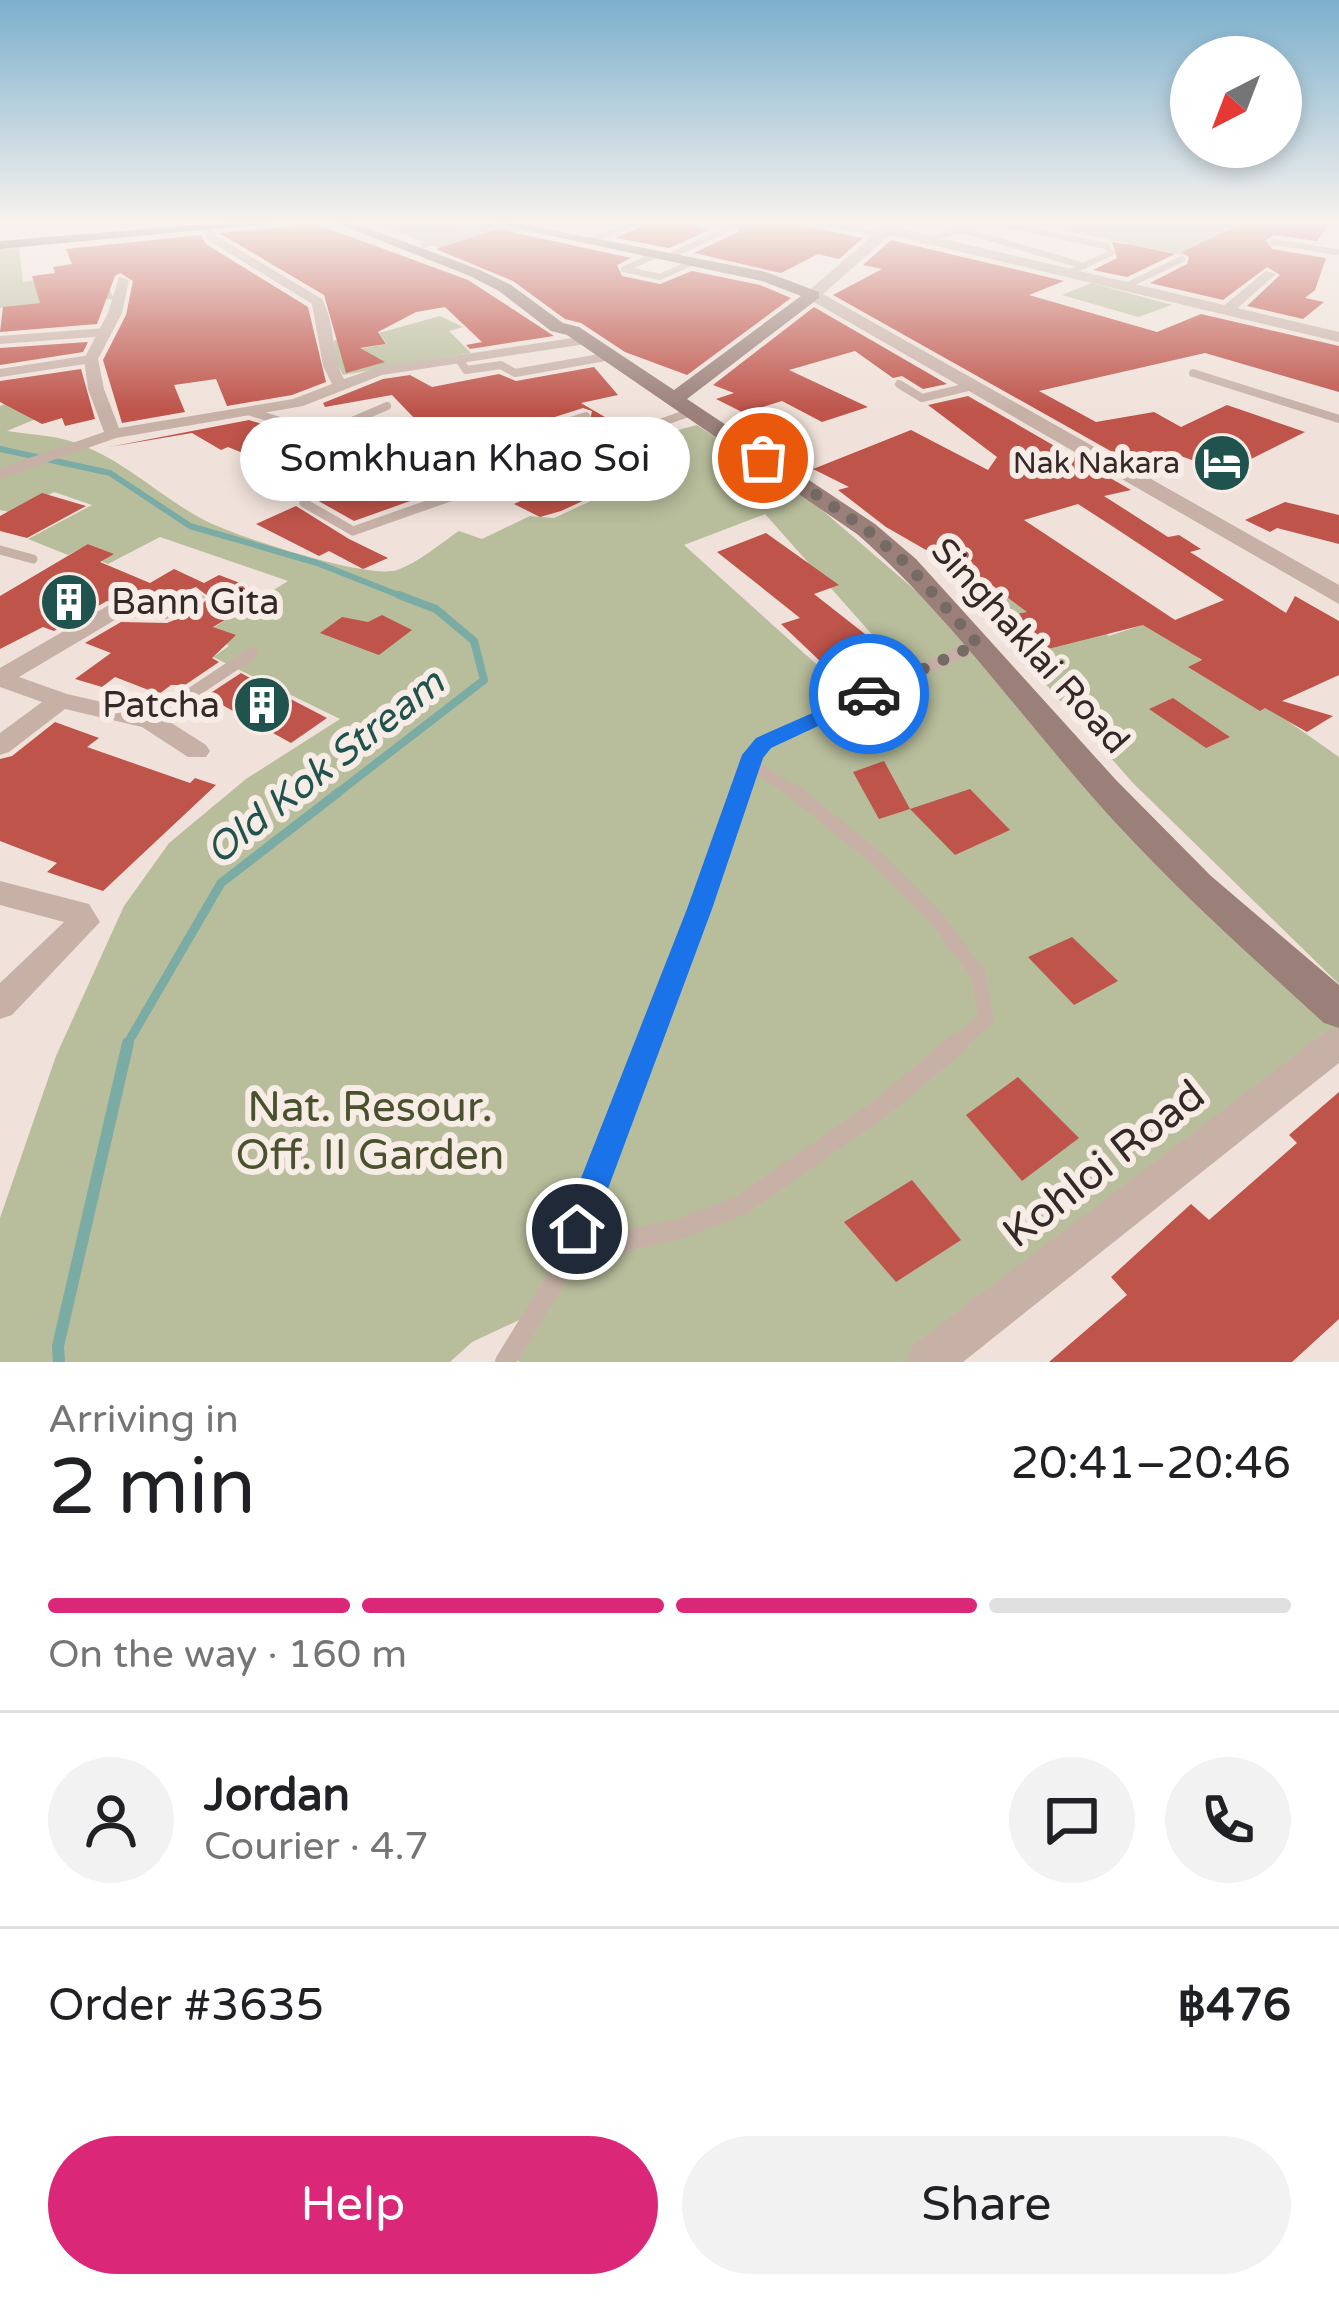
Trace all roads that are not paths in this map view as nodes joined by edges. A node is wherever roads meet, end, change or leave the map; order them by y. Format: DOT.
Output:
graph roads {
  1 [pos="122,285"];
  2 [pos="288,285"];
  3 [pos="498,285"];
  4 [pos="518,285"];
  5 [pos="791,285"];
  6 [pos="825,285"];
  7 [pos="1122,285"];
  8 [pos="1129,285"];
  9 [pos="1257,285"];
  10 [pos="1126,286"];
  11 [pos="813,295"];
  12 [pos="1227,310"];
  13 [pos="106,332"];
  14 [pos="580,336"];
  15 [pos="1339,337"];
  16 [pos="0,340"];
  17 [pos="611,356"];
  18 [pos="92,359"];
  19 [pos="459,359"];
  20 [pos="0,373"];
  21 [pos="1193,374"];
  22 [pos="899,384"];
  23 [pos="341,385"];
  24 [pos="972,386"];
  25 [pos="685,404"];
  26 [pos="387,406"];
  27 [pos="248,411"];
  28 [pos="586,416"];
  29 [pos="1339,419"];
  30 [pos="113,434"];
  31 [pos="321,435"];
  32 [pos="0,473"];
  33 [pos="511,475"];
  34 [pos="326,476"];
  35 [pos="304,503"];
  36 [pos="0,550"];
  37 [pos="33,559"];
  38 [pos="1339,596"];
  39 [pos="194,597"];
  40 [pos="978,644"];
  41 [pos="252,653"];
  42 [pos="0,679"];
  43 [pos="61,700"];
  44 [pos="150,721"];
  45 [pos="0,746"];
  46 [pos="197,751"];
  47 [pos="749,763"];
  48 [pos="0,893"];
  49 [pos="0,1004"];
  50 [pos="1339,1010"];
  51 [pos="1339,1042"];
  52 [pos="562,1269"];
  53 [pos="505,1362"];
  54 [pos="928,1362"];
  1 -- 13 [label="street"];
  2 -- 23 [label="street"];
  3 -- 14 [label="main road, Singhaklai Road"];
  4 -- 14 [label="main road, Singhaklai Road"];
  5 -- 11 [label="main road"];
  6 -- 11 [label="street"];
  7 -- 10 [label="street"];
  8 -- 10 [label="lane"];
  9 -- 12 [label="street"];
  10 -- 12 [label="street"];
  11 -- 24 [label="street"];
  11 -- 25 [label="main road"];
  12 -- 15 [label="street"];
  13 -- 16 [label="lane"];
  13 -- 18 [label="street"];
  14 -- 17 [label="main road, Singhaklai Road"];
  14 -- 19 [label="street"];
  17 -- 19 [label="lane"];
  17 -- 25 [label="main road, Singhaklai Road"];
  18 -- 20 [label="lane"];
  18 -- 30 [label="street"];
  19 -- 23 [label="street"];
  21 -- 29 [label="lane"];
  22 -- 24 [label="lane"];
  23 -- 27 [label="street"];
  24 -- 38 [label="street"];
  25 -- 33 [label="lane"];
  25 -- 40 [label="main road, Singhaklai Road"];
  26 -- 31 [label="lane"];
  27 -- 30 [label="street"];
  27 -- 31 [label="lane"];
  28 -- 33 [label="lane"];
  30 -- 32 [label="street"];
  31 -- 34 [label="lane"];
  33 -- 35 [label="lane"];
  36 -- 37 [label="lane"];
  39 -- 42 [label="street"];
  40 -- 47 [label="lane"];
  40 -- 50 [label="main road, Singhaklai Road"];
  41 -- 44 [label="lane"];
  42 -- 43 [label="street"];
  43 -- 44 [label="street"];
  43 -- 45 [label="street"];
  44 -- 46 [label="street"];
  47 -- 52 [label="lane"];
  47 -- 52 [label="lane"];
  48 -- 49 [label="street"];
  51 -- 54 [label="street, Kohloi Road"];
  52 -- 53 [label="lane"];
}
